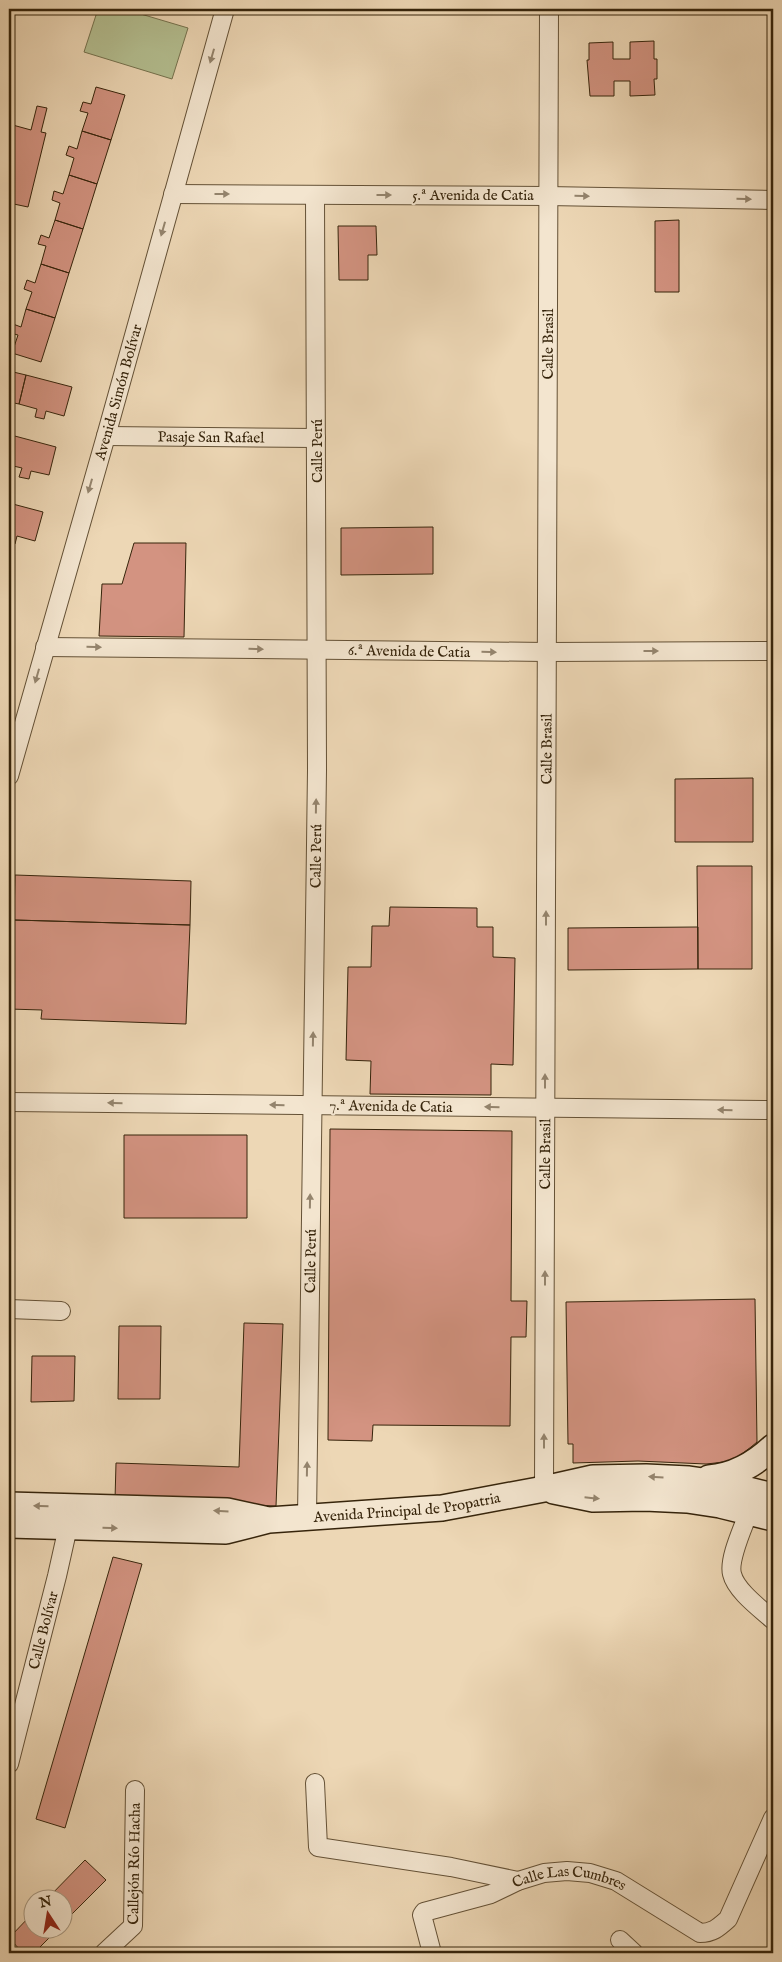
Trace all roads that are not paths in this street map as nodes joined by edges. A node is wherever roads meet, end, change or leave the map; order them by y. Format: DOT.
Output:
graph roads {
  1 [pos="225,9"];
  2 [pos="548,9"];
  3 [pos="173,194"];
  4 [pos="315,195"];
  5 [pos="547,196"];
  6 [pos="773,200"];
  7 [pos="106,436"];
  8 [pos="316,438"];
  9 [pos="45,647"];
  10 [pos="317,650"];
  11 [pos="773,650"];
  12 [pos="546,652"];
  13 [pos="9,776"];
  14 [pos="9,1102"];
  15 [pos="312,1105"];
  16 [pos="545,1108"];
  17 [pos="773,1110"];
  18 [pos="9,1310"];
  19 [pos="61,1311"];
  20 [pos="773,1448"];
  21 [pos="688,1479"];
  22 [pos="544,1489"];
  23 [pos="773,1496"];
  24 [pos="9,1505"];
  25 [pos="749,1511"];
  26 [pos="307,1517"];
  27 [pos="773,1518"];
  28 [pos="269,1520"];
  29 [pos="9,1525"];
  30 [pos="68,1527"];
  31 [pos="773,1620"];
  32 [pos="9,1764"];
  33 [pos="315,1784"];
  34 [pos="135,1790"];
  35 [pos="773,1818"];
  36 [pos="518,1881"];
  37 [pos="620,1940"];
  38 [pos="104,1953"];
  39 [pos="432,1953"];
  40 [pos="634,1953"];
  1 -- 3 [label="street, Avenida Simón Bolívar, one-way"];
  2 -- 5 [label="street, Calle Brasil"];
  3 -- 4 [label="street, 5.ª Avenida de Catia, one-way"];
  3 -- 7 [label="street, Avenida Simón Bolívar, one-way"];
  4 -- 5 [label="street, 5.ª Avenida de Catia, one-way"];
  4 -- 8 [label="street, Calle Perú"];
  5 -- 6 [label="street, 5.ª Avenida de Catia, one-way"];
  5 -- 12 [label="street, Calle Brasil"];
  7 -- 8 [label="street, Pasaje San Rafael"];
  7 -- 9 [label="street, Avenida Simón Bolívar, one-way"];
  8 -- 10 [label="street, Calle Perú"];
  9 -- 10 [label="street, 6.ª Avenida de Catia, one-way"];
  9 -- 13 [label="street, Avenida Simón Bolívar, one-way"];
  10 -- 12 [label="street, 6.ª Avenida de Catia, one-way"];
  15 -- 10 [label="street, Calle Perú, one-way"];
  12 -- 11 [label="street, 6.ª Avenida de Catia, one-way"];
  16 -- 12 [label="street, Calle Brasil, one-way"];
  15 -- 14 [label="street, 7.ª Avenida de Catia, one-way"];
  16 -- 15 [label="street, 7.ª Avenida de Catia, one-way"];
  26 -- 15 [label="street, Calle Perú, one-way"];
  17 -- 16 [label="street, 7.ª Avenida de Catia, one-way"];
  22 -- 16 [label="street, Calle Brasil, one-way"];
  18 -- 19 [label="street"];
  20 -- 21 [label="main road"];
  21 -- 22 [label="main road, Avenida Principal de Propatria, one-way"];
  21 -- 23 [label="main road, Avenida Principal de Propatria"];
  22 -- 25 [label="main road, Avenida Principal de Propatria, one-way"];
  22 -- 26 [label="main road, Avenida Principal de Propatria"];
  28 -- 24 [label="main road, Avenida Principal de Propatria, one-way"];
  25 -- 27 [label="main road, Avenida Principal de Propatria"];
  25 -- 31 [label="street"];
  26 -- 28 [label="main road, Avenida Principal de Propatria"];
  30 -- 28 [label="main road, Avenida Principal de Propatria, one-way"];
  29 -- 30 [label="main road, Avenida Principal de Propatria"];
  30 -- 32 [label="street, Calle Bolívar"];
  33 -- 36 [label="street, Calle Las Cumbres"];
  34 -- 38 [label="street, Callejón Río Hacha"];
  35 -- 36 [label="street, Calle Las Cumbres"];
  36 -- 39 [label="street"];
  37 -- 40 [label="street"];
}
